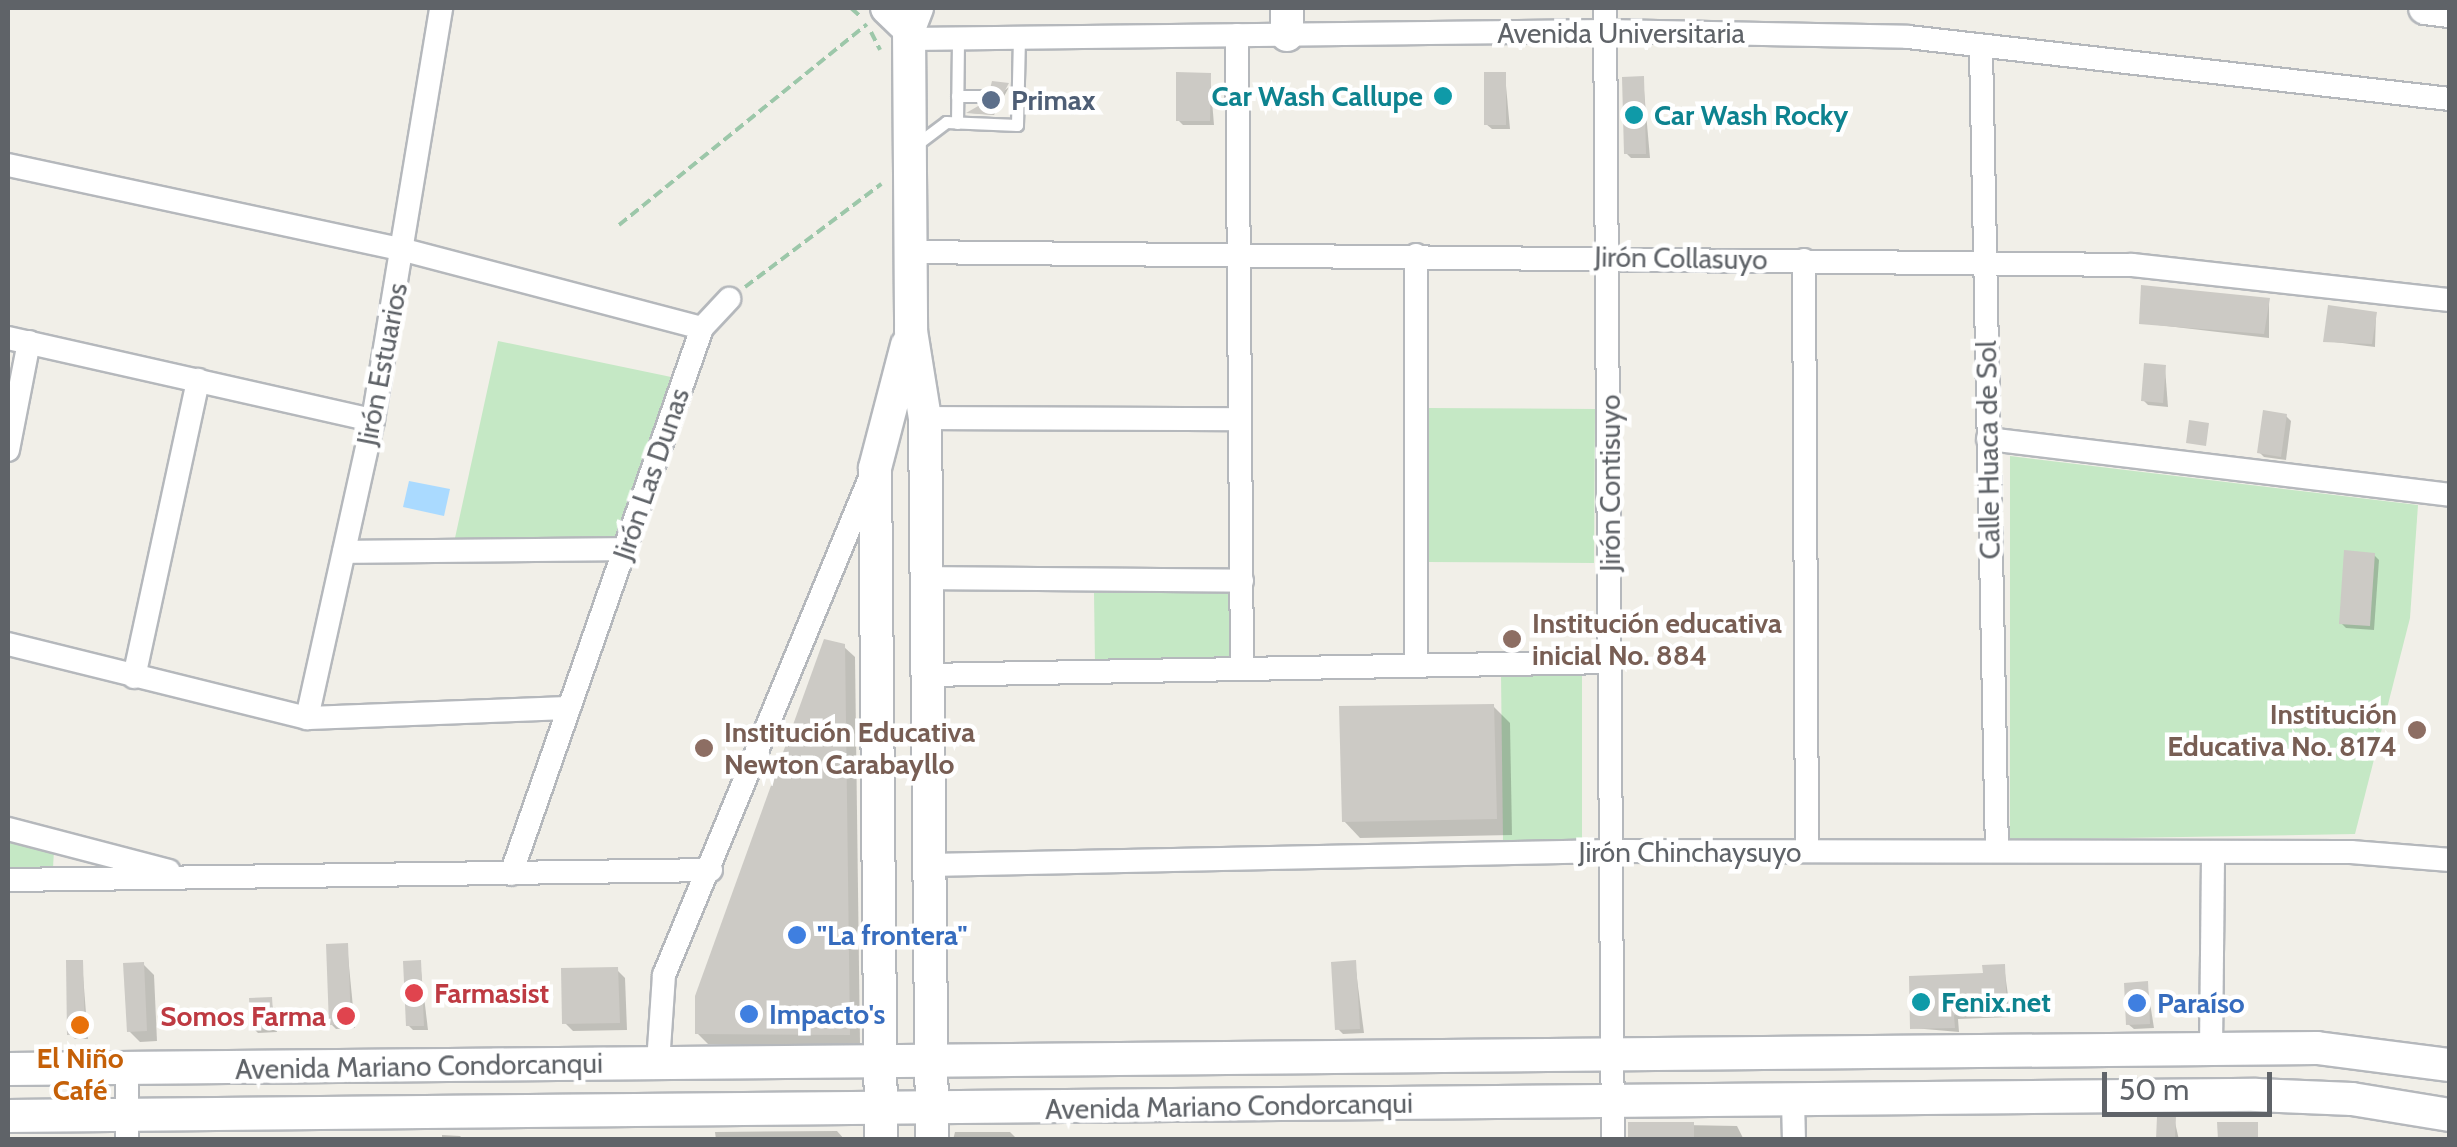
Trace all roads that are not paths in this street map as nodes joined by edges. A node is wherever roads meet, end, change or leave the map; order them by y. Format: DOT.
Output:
graph roads {
  1 [pos="441,8"];
  2 [pos="2424,8"];
  3 [pos="2450,11"];
  4 [pos="1605,19"];
  5 [pos="898,21"];
  6 [pos="1287,21"];
  7 [pos="1238,34"];
  8 [pos="1019,37"];
  9 [pos="958,40"];
  10 [pos="1981,48"];
  11 [pos="957,96"];
  12 [pos="980,96"];
  13 [pos="2450,99"];
  14 [pos="956,123"];
  15 [pos="910,154"];
  16 [pos="8,165"];
  17 [pos="404,250"];
  18 [pos="910,252"];
  19 [pos="1239,252"];
  20 [pos="1416,255"];
  21 [pos="1609,257"];
  22 [pos="1804,260"];
  23 [pos="1984,262"];
  24 [pos="729,299"];
  25 [pos="2450,300"];
  26 [pos="702,328"];
  27 [pos="911,332"];
  28 [pos="18,340"];
  29 [pos="198,380"];
  30 [pos="924,418"];
  31 [pos="1240,419"];
  32 [pos="374,420"];
  33 [pos="1988,439"];
  34 [pos="8,450"];
  35 [pos="874,468"];
  36 [pos="2450,495"];
  37 [pos="625,548"];
  38 [pos="344,552"];
  39 [pos="926,578"];
  40 [pos="1242,582"];
  41 [pos="8,644"];
  42 [pos="1611,662"];
  43 [pos="1416,665"];
  44 [pos="1242,669"];
  45 [pos="928,675"];
  46 [pos="134,677"];
  47 [pos="569,708"];
  48 [pos="306,718"];
  49 [pos="8,830"];
  50 [pos="1612,851"];
  51 [pos="1808,851"];
  52 [pos="1997,851"];
  53 [pos="2213,852"];
  54 [pos="2450,860"];
  55 [pos="929,865"];
  56 [pos="711,870"];
  57 [pos="512,874"];
  58 [pos="202,879"];
  59 [pos="8,880"];
  60 [pos="2212,1049"];
  61 [pos="1612,1055"];
  62 [pos="880,1062"];
  63 [pos="931,1062"];
  64 [pos="658,1063"];
  65 [pos="2450,1065"];
  66 [pos="127,1068"];
  67 [pos="8,1069"];
  68 [pos="1794,1100"];
  69 [pos="1613,1102"];
  70 [pos="2450,1115"];
  71 [pos="8,1116"];
  72 [pos="881,1124"];
  73 [pos="932,1124"];
  74 [pos="128,1132"];
  75 [pos="1613,1140"];
  76 [pos="1794,1140"];
  1 -- 17 [label="street, Jirón Estuarios"];
  2 -- 3 [label="main road"];
  4 -- 6 [label="street, Avenida Universitaria"];
  4 -- 10 [label="street, Avenida Universitaria"];
  4 -- 21 [label="street, Jirón Contisuyo"];
  5 -- 9 [label="street, Avenida Universitaria"];
  5 -- 15 [label="main road"];
  6 -- 7 [label="street, Avenida Universitaria"];
  7 -- 8 [label="street, Avenida Universitaria"];
  7 -- 19 [label="street"];
  8 -- 9 [label="street, Avenida Universitaria"];
  8 -- 14 [label="lane"];
  9 -- 11 [label="lane"];
  10 -- 13 [label="street, Avenida Universitaria"];
  10 -- 23 [label="street, Calle Huaca de Sol"];
  11 -- 12 [label="lane"];
  11 -- 14 [label="lane"];
  14 -- 15 [label="lane"];
  15 -- 18 [label="main road"];
  16 -- 17 [label="street"];
  17 -- 26 [label="street"];
  17 -- 32 [label="street, Jirón Estuarios"];
  18 -- 19 [label="street, Jirón Collasuyo"];
  18 -- 27 [label="main road"];
  19 -- 20 [label="street, Jirón Collasuyo"];
  19 -- 31 [label="street"];
  20 -- 21 [label="street, Jirón Collasuyo"];
  20 -- 43 [label="street"];
  21 -- 22 [label="street, Jirón Collasuyo"];
  21 -- 42 [label="street, Jirón Contisuyo"];
  22 -- 23 [label="street, Jirón Collasuyo"];
  22 -- 51 [label="street"];
  23 -- 25 [label="street, Jirón Collasuyo"];
  23 -- 33 [label="street, Calle Huaca de Sol"];
  24 -- 26 [label="street, Jirón Las Dunas"];
  26 -- 37 [label="street, Jirón Las Dunas"];
  27 -- 30 [label="main road"];
  27 -- 35 [label="main road"];
  28 -- 29 [label="street"];
  28 -- 34 [label="street"];
  29 -- 32 [label="street"];
  29 -- 46 [label="street"];
  30 -- 31 [label="street"];
  30 -- 39 [label="main road"];
  31 -- 40 [label="street"];
  32 -- 38 [label="street, Jirón Estuarios"];
  33 -- 36 [label="street"];
  33 -- 52 [label="street, Calle Huaca de Sol"];
  35 -- 56 [label="street"];
  35 -- 62 [label="main road"];
  37 -- 38 [label="street"];
  37 -- 47 [label="street, Jirón Las Dunas"];
  38 -- 48 [label="street, Jirón Estuarios"];
  39 -- 40 [label="street"];
  39 -- 45 [label="main road"];
  40 -- 44 [label="street"];
  41 -- 46 [label="street"];
  42 -- 43 [label="street"];
  42 -- 50 [label="street, Jirón Contisuyo"];
  43 -- 44 [label="street"];
  44 -- 45 [label="street"];
  45 -- 55 [label="main road"];
  46 -- 48 [label="street"];
  47 -- 48 [label="street"];
  47 -- 57 [label="street, Jirón Las Dunas"];
  49 -- 58 [label="street"];
  50 -- 51 [label="street, Jirón Chinchaysuyo"];
  50 -- 55 [label="street, Jirón Chinchaysuyo"];
  50 -- 61 [label="street, Jirón Contisuyo"];
  51 -- 52 [label="street, Jirón Chinchaysuyo"];
  52 -- 53 [label="street, Jirón Chinchaysuyo"];
  53 -- 54 [label="street, Jirón Chinchaysuyo"];
  53 -- 60 [label="street"];
  55 -- 63 [label="main road"];
  56 -- 57 [label="street"];
  56 -- 64 [label="street"];
  57 -- 58 [label="street"];
  58 -- 59 [label="street"];
  60 -- 61 [label="main road, Avenida Mariano Condorcanqui"];
  60 -- 65 [label="main road, Avenida Mariano Condorcanqui"];
  61 -- 63 [label="main road, Avenida Mariano Condorcanqui"];
  61 -- 69 [label="street, Jirón Contisuyo"];
  62 -- 63 [label="main road, Avenida Mariano Condorcanqui"];
  62 -- 64 [label="main road, Avenida Mariano Condorcanqui"];
  62 -- 72 [label="main road"];
  63 -- 73 [label="main road"];
  64 -- 66 [label="main road, Avenida Mariano Condorcanqui"];
  66 -- 67 [label="main road, Avenida Mariano Condorcanqui"];
  66 -- 74 [label="street"];
  68 -- 69 [label="main road, Avenida Mariano Condorcanqui"];
  68 -- 70 [label="main road, Avenida Mariano Condorcanqui"];
  68 -- 76 [label="street"];
  69 -- 73 [label="main road, Avenida Mariano Condorcanqui"];
  69 -- 75 [label="street, Jirón Contisuyo"];
  71 -- 74 [label="main road, Avenida Mariano Condorcanqui"];
  72 -- 73 [label="main road, Avenida Mariano Condorcanqui"];
  72 -- 74 [label="main road, Avenida Mariano Condorcanqui"];
}
